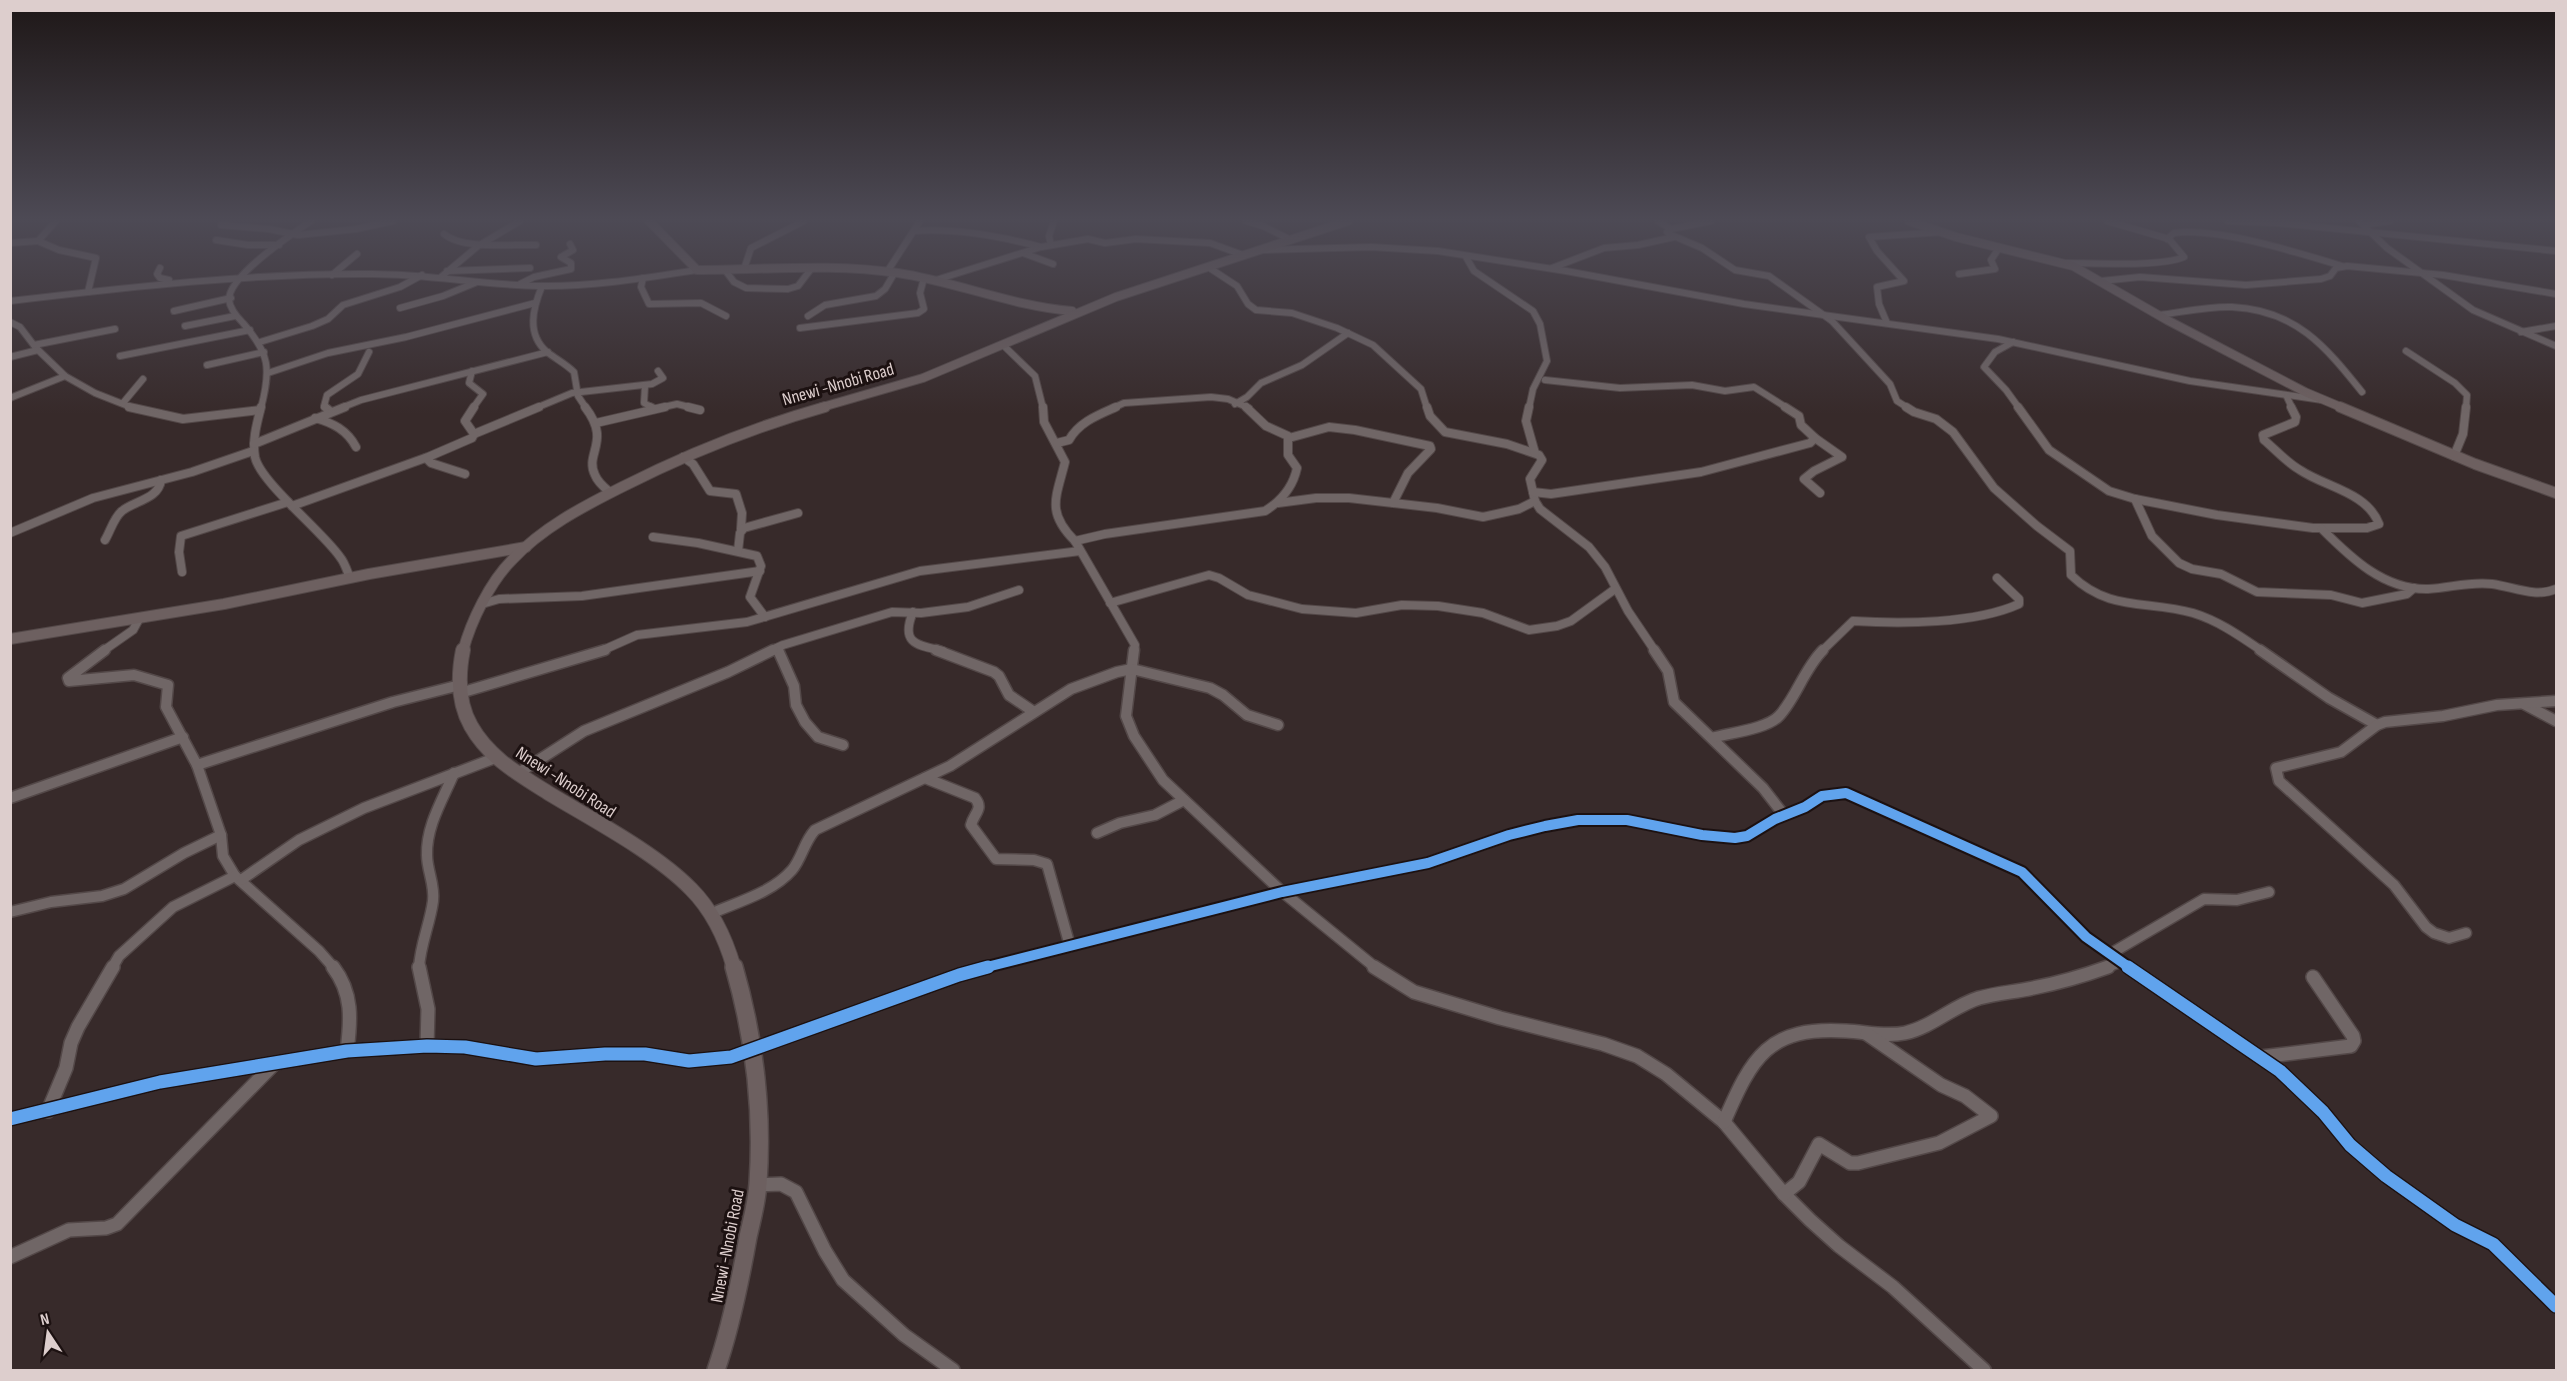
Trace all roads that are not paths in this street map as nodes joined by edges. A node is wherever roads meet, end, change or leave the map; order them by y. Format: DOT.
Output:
graph roads {
  1 [pos="90,285"];
  2 [pos="149,285"];
  3 [pos="236,285"];
  4 [pos="403,285"];
  5 [pos="468,285"];
  6 [pos="529,285"];
  7 [pos="549,285"];
  8 [pos="641,285"];
  9 [pos="740,285"];
  10 [pos="798,285"];
  11 [pos="886,285"];
  12 [pos="920,285"];
  13 [pos="956,285"];
  14 [pos="1153,285"];
  15 [pos="1235,285"];
  16 [pos="1495,285"];
  17 [pos="1641,285"];
  18 [pos="1782,285"];
  19 [pos="1888,285"];
  20 [pos="2109,285"];
  21 [pos="2438,285"];
  22 [pos="2501,285"];
  23 [pos="542,286"];
  24 [pos="88,292"];
  25 [pos="2556,294"];
  26 [pos="231,298"];
  27 [pos="10,301"];
  28 [pos="535,303"];
  29 [pos="400,308"];
  30 [pos="1043,309"];
  31 [pos="174,310"];
  32 [pos="1076,311"];
  33 [pos="1821,314"];
  34 [pos="2159,315"];
  35 [pos="235,316"];
  36 [pos="726,316"];
  37 [pos="808,316"];
  38 [pos="1059,318"];
  39 [pos="10,322"];
  40 [pos="1887,323"];
  41 [pos="185,326"];
  42 [pos="2556,326"];
  43 [pos="800,328"];
  44 [pos="115,329"];
  45 [pos="250,330"];
  46 [pos="2521,332"];
  47 [pos="1348,333"];
  48 [pos="260,342"];
  49 [pos="2013,342"];
  50 [pos="1003,345"];
  51 [pos="2556,346"];
  52 [pos="36,347"];
  53 [pos="264,351"];
  54 [pos="2406,351"];
  55 [pos="369,352"];
  56 [pos="548,352"];
  57 [pos="120,356"];
  58 [pos="10,357"];
  59 [pos="207,365"];
  60 [pos="657,371"];
  61 [pos="472,372"];
  62 [pos="268,373"];
  63 [pos="65,376"];
  64 [pos="143,379"];
  65 [pos="1545,380"];
  66 [pos="645,386"];
  67 [pos="578,392"];
  68 [pos="2362,392"];
  69 [pos="2287,397"];
  70 [pos="10,398"];
  71 [pos="2322,400"];
  72 [pos="123,403"];
  73 [pos="1235,404"];
  74 [pos="654,409"];
  75 [pos="260,410"];
  76 [pos="700,410"];
  77 [pos="330,411"];
  78 [pos="315,418"];
  79 [pos="596,423"];
  80 [pos="474,434"];
  81 [pos="1289,438"];
  82 [pos="1815,438"];
  83 [pos="1057,443"];
  84 [pos="357,447"];
  85 [pos="253,451"];
  86 [pos="1535,453"];
  87 [pos="2454,456"];
  88 [pos="683,457"];
  89 [pos="426,459"];
  90 [pos="465,474"];
  91 [pos="161,480"];
  92 [pos="612,493"];
  93 [pos="1820,493"];
  94 [pos="2556,493"];
  95 [pos="1534,496"];
  96 [pos="2135,499"];
  97 [pos="1278,503"];
  98 [pos="1394,503"];
  99 [pos="290,504"];
  100 [pos="798,513"];
  101 [pos="741,529"];
  102 [pos="2322,529"];
  103 [pos="10,533"];
  104 [pos="653,537"];
  105 [pos="105,540"];
  106 [pos="1077,546"];
  107 [pos="526,547"];
  108 [pos="738,551"];
  109 [pos="760,571"];
  110 [pos="182,572"];
  111 [pos="350,578"];
  112 [pos="1997,578"];
  113 [pos="2414,588"];
  114 [pos="1616,589"];
  115 [pos="2556,589"];
  116 [pos="1019,590"];
  117 [pos="1110,603"];
  118 [pos="482,604"];
  119 [pos="913,612"];
  120 [pos="765,617"];
  121 [pos="139,620"];
  122 [pos="10,639"];
  123 [pos="777,648"];
  124 [pos="1131,669"];
  125 [pos="460,689"];
  126 [pos="2556,701"];
  127 [pos="2522,703"];
  128 [pos="1034,712"];
  129 [pos="2556,721"];
  130 [pos="1278,725"];
  131 [pos="2377,725"];
  132 [pos="183,737"];
  133 [pos="1712,738"];
  134 [pos="843,745"];
  135 [pos="495,758"];
  136 [pos="197,765"];
  137 [pos="454,773"];
  138 [pos="517,774"];
  139 [pos="925,778"];
  140 [pos="10,798"];
  141 [pos="1184,800"];
  142 [pos="1784,815"];
  143 [pos="1097,833"];
  144 [pos="221,835"];
  145 [pos="238,878"];
  146 [pos="1282,892"];
  147 [pos="2269,892"];
  148 [pos="10,912"];
  149 [pos="710,914"];
  150 [pos="2466,933"];
  151 [pos="1070,946"];
  152 [pos="2115,958"];
  153 [pos="2313,978"];
  154 [pos="1866,1033"];
  155 [pos="427,1046"];
  156 [pos="752,1050"];
  157 [pos="347,1051"];
  158 [pos="2261,1057"];
  159 [pos="274,1064"];
  160 [pos="48,1111"];
  161 [pos="10,1119"];
  162 [pos="1725,1122"];
  163 [pos="758,1185"];
  164 [pos="1784,1194"];
  165 [pos="10,1257"];
  166 [pos="2556,1306"];
  167 [pos="716,1371"];
  168 [pos="953,1371"];
  169 [pos="1984,1371"];
  1 -- 24 [label="street"];
  2 -- 24 [label="street"];
  3 -- 26 [label="street"];
  4 -- 48 [label="street"];
  5 -- 29 [label="street"];
  6 -- 23 [label="street"];
  7 -- 23 [label="street"];
  8 -- 36 [label="street"];
  9 -- 10 [label="street"];
  11 -- 37 [label="street"];
  12 -- 43 [label="street"];
  13 -- 30 [label="main road"];
  14 -- 32 [label="main road, Nnewi -Nnobi Road"];
  15 -- 47 [label="street"];
  16 -- 86 [label="street"];
  17 -- 33 [label="street"];
  18 -- 33 [label="street"];
  19 -- 40 [label="street"];
  20 -- 34 [label="main road"];
  21 -- 46 [label="street"];
  22 -- 25 [label="street"];
  23 -- 28 [label="street"];
  24 -- 27 [label="street"];
  26 -- 31 [label="street"];
  26 -- 35 [label="street"];
  28 -- 56 [label="street"];
  28 -- 62 [label="street"];
  30 -- 32 [label="main road"];
  30 -- 38 [label="main road"];
  32 -- 38 [label="main road, Nnewi -Nnobi Road"];
  33 -- 40 [label="street"];
  33 -- 131 [label="street"];
  34 -- 68 [label="street"];
  34 -- 71 [label="main road"];
  35 -- 41 [label="street"];
  35 -- 45 [label="street"];
  38 -- 50 [label="main road, Nnewi -Nnobi Road"];
  39 -- 52 [label="street"];
  40 -- 49 [label="street"];
  42 -- 46 [label="street"];
  44 -- 52 [label="street"];
  45 -- 48 [label="street"];
  45 -- 57 [label="street"];
  46 -- 51 [label="street"];
  47 -- 73 [label="street"];
  47 -- 86 [label="street"];
  48 -- 53 [label="street"];
  49 -- 69 [label="street"];
  49 -- 96 [label="street"];
  50 -- 83 [label="street"];
  50 -- 88 [label="main road, Nnewi -Nnobi Road"];
  52 -- 58 [label="street"];
  52 -- 63 [label="street"];
  53 -- 59 [label="street"];
  53 -- 62 [label="street"];
  54 -- 87 [label="street"];
  55 -- 77 [label="street"];
  56 -- 61 [label="street"];
  56 -- 67 [label="street"];
  60 -- 66 [label="street"];
  61 -- 77 [label="street"];
  61 -- 80 [label="street"];
  62 -- 75 [label="street"];
  63 -- 70 [label="street"];
  63 -- 72 [label="street"];
  64 -- 72 [label="street"];
  65 -- 82 [label="street"];
  66 -- 67 [label="street"];
  66 -- 74 [label="street"];
  67 -- 79 [label="street"];
  67 -- 80 [label="street"];
  69 -- 71 [label="street"];
  69 -- 102 [label="street"];
  71 -- 87 [label="main road"];
  72 -- 75 [label="street"];
  73 -- 81 [label="street"];
  73 -- 83 [label="street"];
  74 -- 76 [label="street"];
  74 -- 79 [label="street"];
  75 -- 85 [label="street"];
  77 -- 78 [label="street"];
  78 -- 84 [label="street"];
  78 -- 85 [label="street"];
  79 -- 92 [label="street"];
  80 -- 89 [label="street"];
  81 -- 97 [label="street"];
  81 -- 98 [label="street"];
  82 -- 93 [label="street"];
  82 -- 95 [label="street"];
  83 -- 106 [label="street"];
  85 -- 91 [label="street"];
  85 -- 99 [label="street"];
  86 -- 95 [label="street"];
  87 -- 94 [label="main road"];
  88 -- 92 [label="main road, Nnewi -Nnobi Road"];
  88 -- 101 [label="street"];
  89 -- 90 [label="street"];
  89 -- 99 [label="street"];
  91 -- 103 [label="street"];
  91 -- 105 [label="street"];
  92 -- 107 [label="main road, Nnewi -Nnobi Road"];
  95 -- 98 [label="street"];
  95 -- 114 [label="street"];
  96 -- 102 [label="street"];
  96 -- 113 [label="street"];
  97 -- 98 [label="street"];
  97 -- 106 [label="street"];
  99 -- 110 [label="street"];
  99 -- 111 [label="street"];
  100 -- 101 [label="street"];
  101 -- 108 [label="street"];
  102 -- 113 [label="street"];
  104 -- 108 [label="street"];
  106 -- 117 [label="street"];
  106 -- 120 [label="street"];
  107 -- 111 [label="main road"];
  107 -- 118 [label="main road, Nnewi -Nnobi Road"];
  108 -- 109 [label="street"];
  109 -- 118 [label="street"];
  109 -- 120 [label="street"];
  111 -- 121 [label="main road"];
  112 -- 133 [label="street"];
  113 -- 115 [label="street"];
  114 -- 117 [label="street"];
  114 -- 133 [label="street"];
  116 -- 119 [label="street"];
  117 -- 124 [label="street"];
  118 -- 125 [label="main road, Nnewi -Nnobi Road"];
  119 -- 123 [label="street"];
  119 -- 128 [label="street"];
  120 -- 125 [label="street"];
  121 -- 122 [label="main road"];
  121 -- 132 [label="street"];
  123 -- 134 [label="street"];
  123 -- 138 [label="street"];
  124 -- 128 [label="street"];
  124 -- 130 [label="street"];
  124 -- 141 [label="street"];
  125 -- 135 [label="main road, Nnewi -Nnobi Road"];
  125 -- 136 [label="street"];
  126 -- 127 [label="street"];
  127 -- 129 [label="street"];
  127 -- 131 [label="street"];
  128 -- 139 [label="street"];
  131 -- 150 [label="street"];
  132 -- 136 [label="street"];
  132 -- 140 [label="street"];
  133 -- 142 [label="street"];
  135 -- 137 [label="street"];
  135 -- 138 [label="main road, Nnewi -Nnobi Road"];
  136 -- 144 [label="street"];
  137 -- 145 [label="street"];
  137 -- 155 [label="street"];
  138 -- 149 [label="main road, Nnewi -Nnobi Road"];
  139 -- 149 [label="street"];
  139 -- 151 [label="street"];
  141 -- 143 [label="street"];
  141 -- 146 [label="street"];
  142 -- 146 [label="street"];
  142 -- 152 [label="street"];
  144 -- 145 [label="street"];
  144 -- 148 [label="street"];
  145 -- 157 [label="street"];
  145 -- 160 [label="street"];
  146 -- 151 [label="street"];
  146 -- 162 [label="street"];
  147 -- 152 [label="street"];
  149 -- 156 [label="main road, Nnewi -Nnobi Road"];
  151 -- 156 [label="street"];
  152 -- 154 [label="street"];
  152 -- 158 [label="street"];
  153 -- 158 [label="street"];
  154 -- 162 [label="street"];
  154 -- 164 [label="street"];
  155 -- 156 [label="street"];
  155 -- 157 [label="street"];
  156 -- 163 [label="main road, Nnewi -Nnobi Road"];
  157 -- 159 [label="street"];
  158 -- 166 [label="street"];
  159 -- 160 [label="street"];
  159 -- 165 [label="street"];
  160 -- 161 [label="street"];
  162 -- 164 [label="street"];
  163 -- 167 [label="main road, Nnewi -Nnobi Road"];
  163 -- 168 [label="street"];
  164 -- 169 [label="street"];
}
